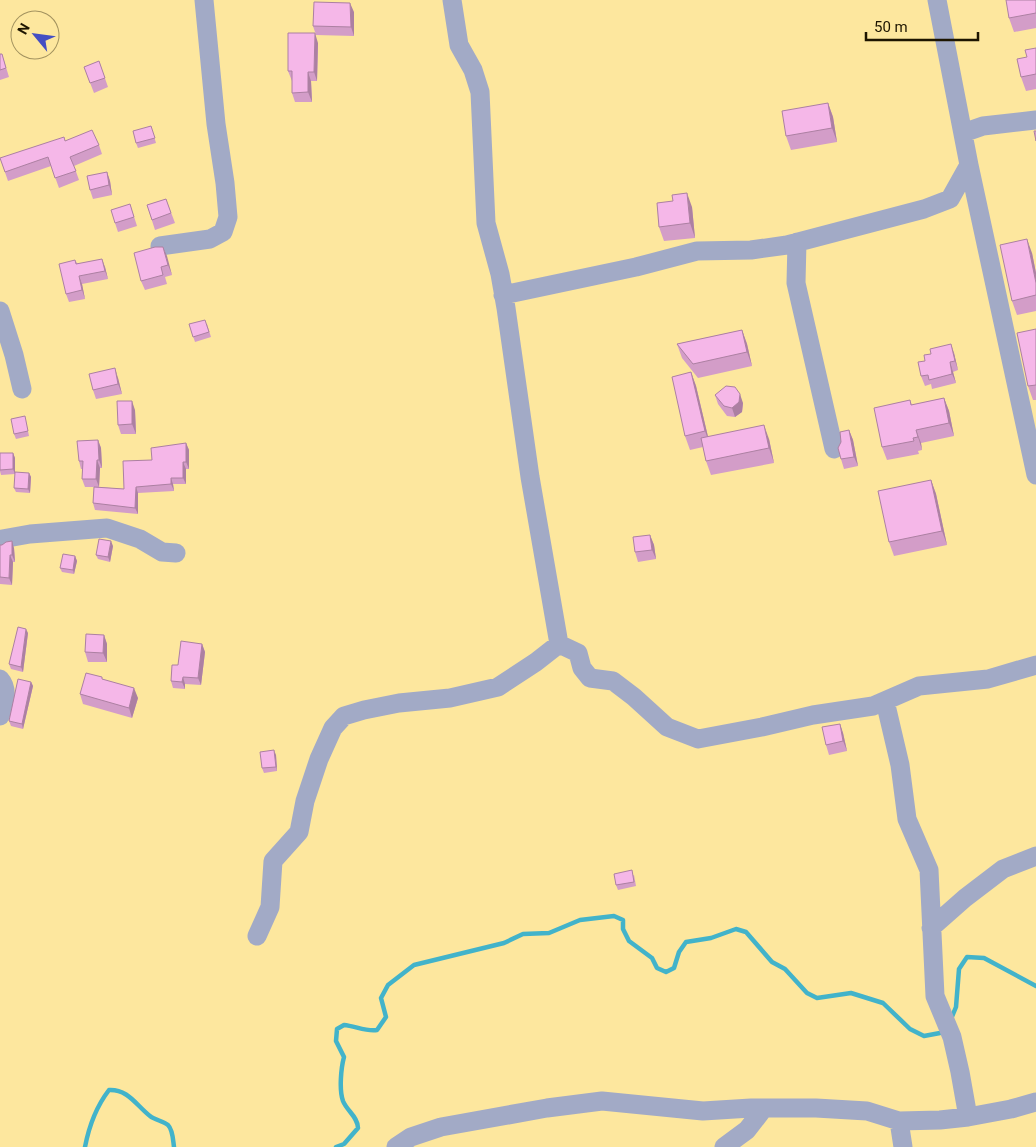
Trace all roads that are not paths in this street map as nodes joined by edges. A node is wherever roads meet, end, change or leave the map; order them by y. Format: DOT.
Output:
graph roads {
  1 [pos="204,0"];
  2 [pos="452,0"];
  3 [pos="937,0"];
  4 [pos="1036,120"];
  5 [pos="963,133"];
  6 [pos="969,165"];
  7 [pos="797,242"];
  8 [pos="160,246"];
  9 [pos="503,295"];
  10 [pos="0,311"];
  11 [pos="22,390"];
  12 [pos="834,450"];
  13 [pos="1036,475"];
  14 [pos="0,542"];
  15 [pos="176,554"];
  16 [pos="559,644"];
  17 [pos="1036,665"];
  18 [pos="0,679"];
  19 [pos="885,701"];
  20 [pos="0,716"];
  21 [pos="1036,856"];
  22 [pos="931,928"];
  23 [pos="257,936"];
  24 [pos="1036,1102"];
  25 [pos="764,1108"];
  26 [pos="968,1117"];
  27 [pos="899,1121"];
  28 [pos="396,1147"];
  29 [pos="724,1147"];
  30 [pos="903,1147"];
  1 -- 8 [label="street"];
  2 -- 9 [label="street"];
  3 -- 5 [label="street"];
  4 -- 5 [label="street"];
  5 -- 6 [label="street"];
  6 -- 7 [label="street"];
  6 -- 13 [label="street"];
  7 -- 9 [label="street"];
  7 -- 12 [label="street"];
  9 -- 16 [label="street"];
  10 -- 11 [label="street"];
  14 -- 15 [label="street"];
  16 -- 19 [label="street"];
  16 -- 23 [label="street"];
  17 -- 19 [label="street"];
  18 -- 20 [label="street"];
  19 -- 22 [label="street"];
  21 -- 22 [label="street"];
  22 -- 26 [label="street"];
  24 -- 26 [label="street"];
  25 -- 27 [label="street"];
  25 -- 28 [label="street"];
  25 -- 29 [label="street"];
  26 -- 27 [label="street"];
  27 -- 30 [label="street"];
}
